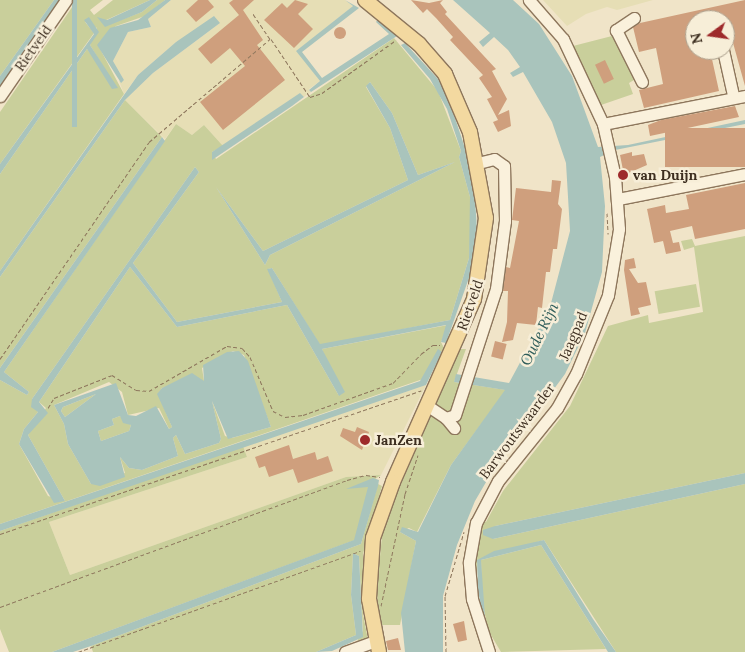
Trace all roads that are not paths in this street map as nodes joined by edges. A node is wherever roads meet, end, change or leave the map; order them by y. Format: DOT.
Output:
graph roads {
  1 [pos="66,0"];
  2 [pos="365,0"];
  3 [pos="529,0"];
  4 [pos="634,18"];
  5 [pos="727,60"];
  6 [pos="642,82"];
  7 [pos="739,95"];
  8 [pos="0,96"];
  9 [pos="603,124"];
  10 [pos="478,163"];
  11 [pos="745,174"];
  12 [pos="613,202"];
  13 [pos="474,299"];
  14 [pos="490,304"];
  15 [pos="428,406"];
  16 [pos="446,418"];
  17 [pos="454,428"];
  18 [pos="376,642"];
  19 [pos="345,652"];
  20 [pos="489,652"];
  1 -- 8 [label="street, Rietveld"];
  2 -- 10 [label="main road, Rietveld"];
  3 -- 9 [label="street, Barwoutswaarder"];
  4 -- 6 [label="street"];
  5 -- 7 [label="street"];
  7 -- 9 [label="street"];
  9 -- 12 [label="street, Barwoutswaarder"];
  10 -- 13 [label="main road, Rietveld"];
  10 -- 14 [label="street"];
  11 -- 12 [label="street"];
  12 -- 20 [label="street, Barwoutswaarder"];
  13 -- 14 [label="street"];
  13 -- 15 [label="main road, Rietveld"];
  14 -- 16 [label="street"];
  15 -- 16 [label="street"];
  15 -- 18 [label="main road, Rietveld"];
  16 -- 17 [label="street"];
  18 -- 19 [label="street"];
}
